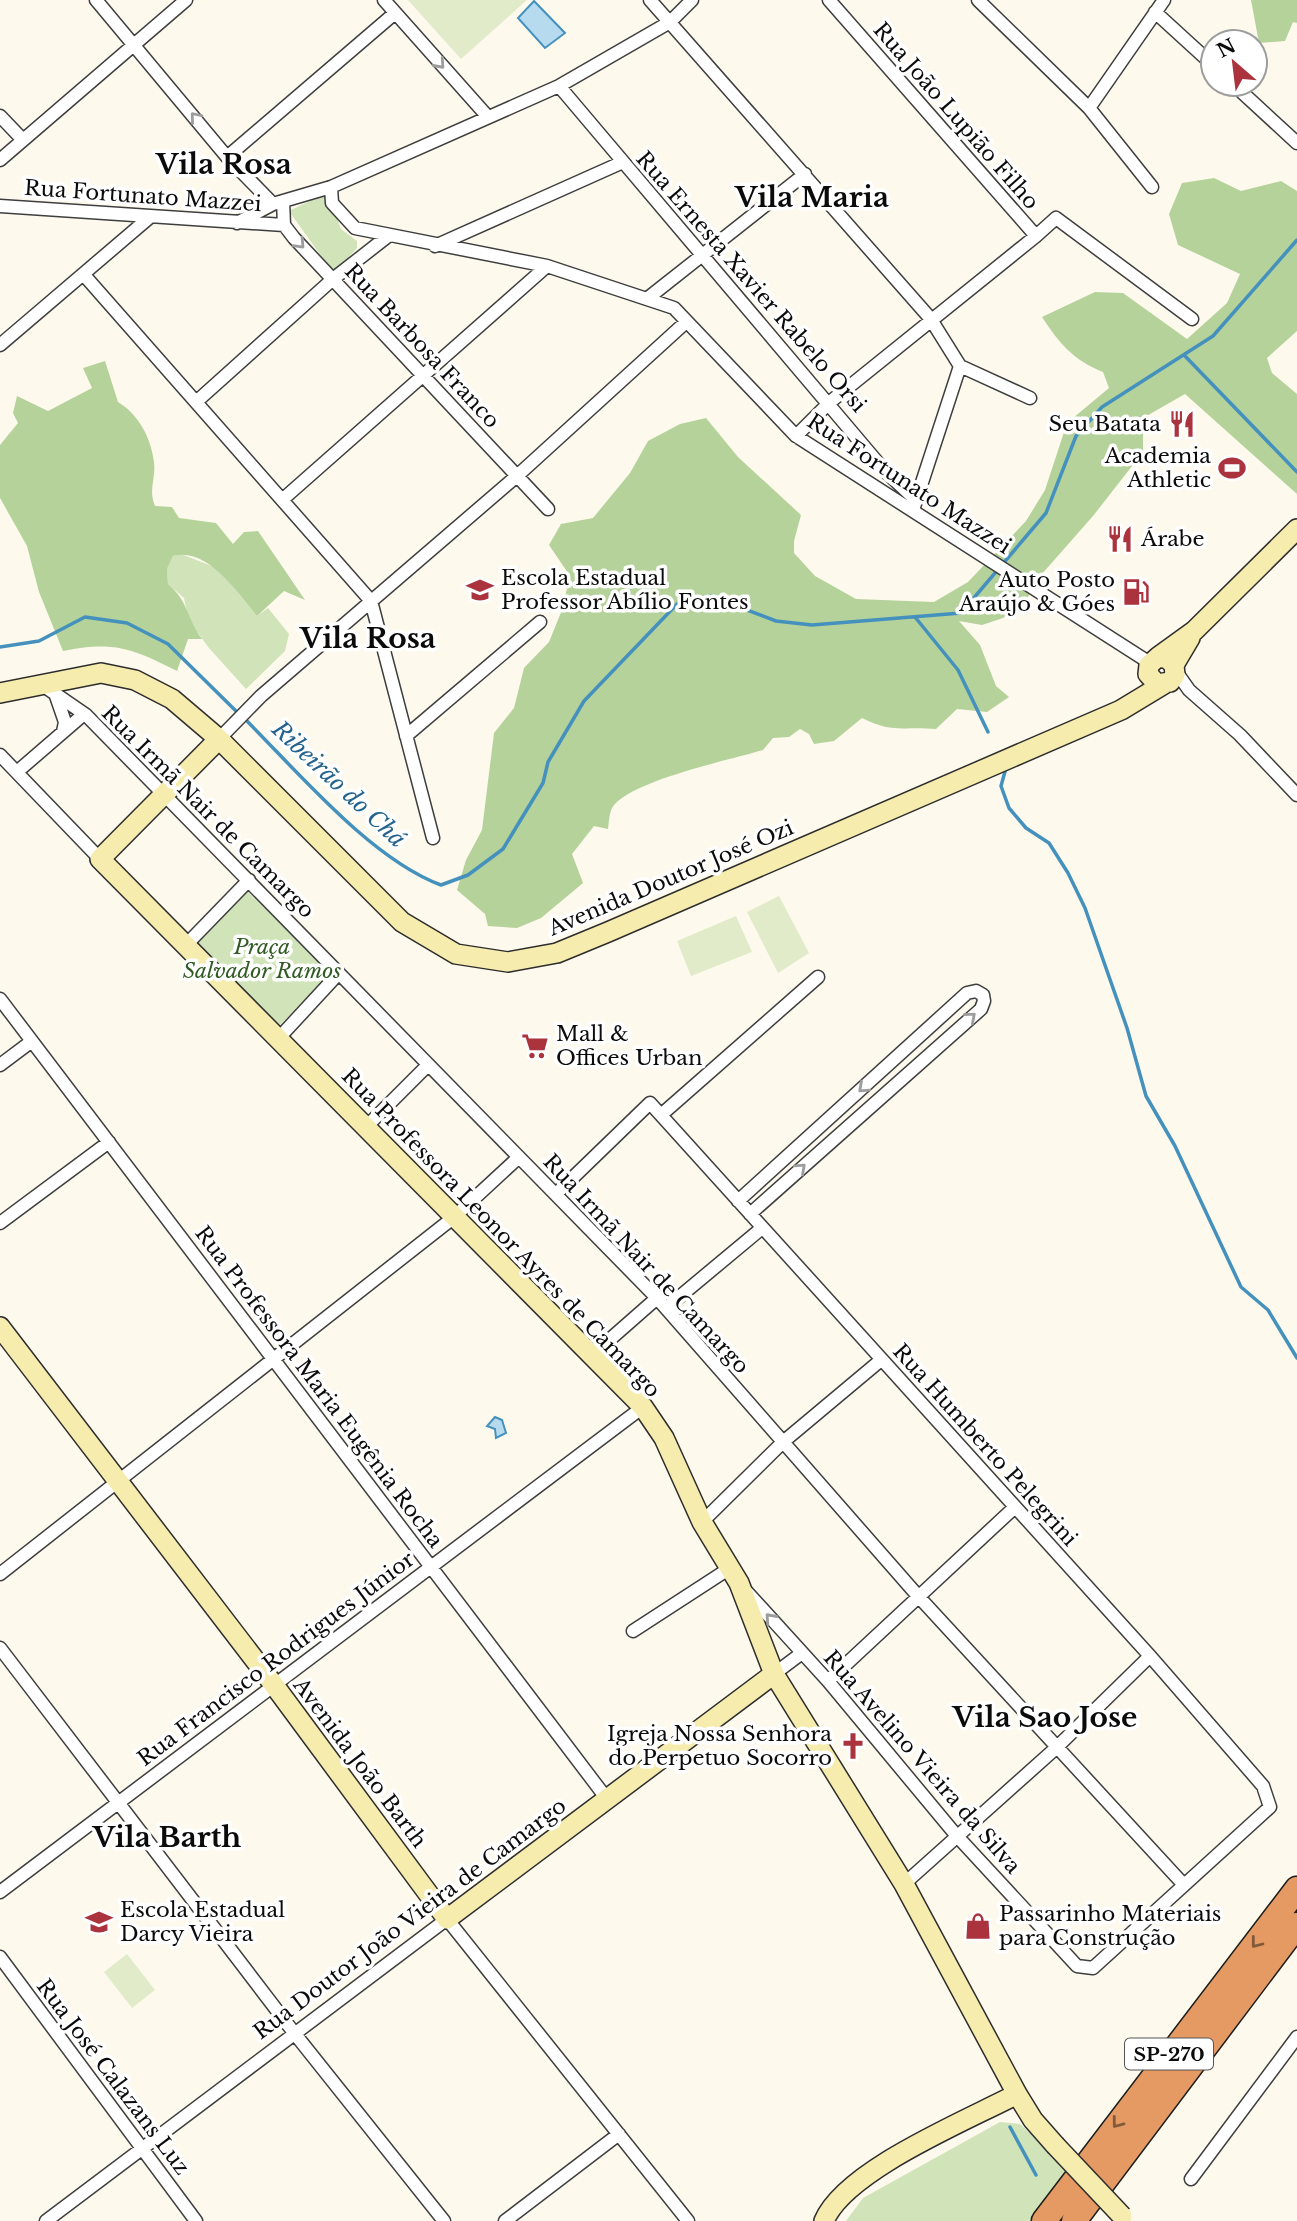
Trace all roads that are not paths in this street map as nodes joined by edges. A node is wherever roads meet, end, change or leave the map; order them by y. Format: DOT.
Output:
graph roads {
  1 [pos="96,0"];
  2 [pos="186,0"];
  3 [pos="384,0"];
  4 [pos="650,0"];
  5 [pos="692,0"];
  6 [pos="829,0"];
  7 [pos="1164,0"];
  8 [pos="983,2"];
  9 [pos="1155,12"];
  10 [pos="395,13"];
  11 [pos="670,22"];
  12 [pos="134,44"];
  13 [pos="1199,52"];
  14 [pos="559,86"];
  15 [pos="1248,98"];
  16 [pos="1089,108"];
  17 [pos="0,116"];
  18 [pos="488,117"];
  19 [pos="23,140"];
  20 [pos="1297,143"];
  21 [pos="227,157"];
  22 [pos="0,160"];
  23 [pos="623,162"];
  24 [pos="805,174"];
  25 [pos="331,187"];
  26 [pos="1152,187"];
  27 [pos="278,203"];
  28 [pos="0,206"];
  29 [pos="150,217"];
  30 [pos="237,223"];
  31 [pos="284,225"];
  32 [pos="355,228"];
  33 [pos="388,236"];
  34 [pos="1036,236"];
  35 [pos="435,246"];
  36 [pos="703,255"];
  37 [pos="361,258"];
  38 [pos="547,266"];
  39 [pos="84,275"];
  40 [pos="333,279"];
  41 [pos="648,298"];
  42 [pos="930,318"];
  43 [pos="1192,319"];
  44 [pos="686,322"];
  45 [pos="1,341"];
  46 [pos="960,366"];
  47 [pos="420,376"];
  48 [pos="1030,398"];
  49 [pos="196,402"];
  50 [pos="830,402"];
  51 [pos="796,436"];
  52 [pos="517,475"];
  53 [pos="282,500"];
  54 [pos="915,505"];
  55 [pos="548,509"];
  56 [pos="1297,529"];
  57 [pos="371,601"];
  58 [pos="540,622"];
  59 [pos="1162,671"];
  60 [pos="48,689"];
  61 [pos="0,692"];
  62 [pos="84,714"];
  63 [pos="63,732"];
  64 [pos="406,736"];
  65 [pos="219,739"];
  66 [pos="0,755"];
  67 [pos="18,771"];
  68 [pos="164,793"];
  69 [pos="1297,795"];
  70 [pos="433,838"];
  71 [pos="100,859"];
  72 [pos="249,880"];
  73 [pos="185,946"];
  74 [pos="339,973"];
  75 [pos="818,977"];
  76 [pos="0,999"];
  77 [pos="278,1038"];
  78 [pos="32,1041"];
  79 [pos="897,1058"];
  80 [pos="0,1065"];
  81 [pos="428,1066"];
  82 [pos="910,1071"];
  83 [pos="661,1115"];
  84 [pos="366,1127"];
  85 [pos="819,1127"];
  86 [pos="832,1140"];
  87 [pos="108,1142"];
  88 [pos="519,1157"];
  89 [pos="557,1193"];
  90 [pos="738,1200"];
  91 [pos="750,1214"];
  92 [pos="453,1218"];
  93 [pos="0,1223"];
  94 [pos="762,1228"];
  95 [pos="662,1303"];
  96 [pos="0,1327"];
  97 [pos="592,1356"];
  98 [pos="274,1359"];
  99 [pos="881,1360"];
  100 [pos="643,1407"];
  101 [pos="783,1442"];
  102 [pos="117,1483"];
  103 [pos="1014,1507"];
  104 [pos="702,1522"];
  105 [pos="431,1567"];
  106 [pos="0,1574"];
  107 [pos="734,1575"];
  108 [pos="918,1596"];
  109 [pos="633,1631"];
  110 [pos="0,1648"];
  111 [pos="802,1653"];
  112 [pos="1150,1656"];
  113 [pos="774,1674"];
  114 [pos="828,1681"];
  115 [pos="274,1685"];
  116 [pos="1056,1748"];
  117 [pos="607,1799"];
  118 [pos="119,1802"];
  119 [pos="956,1835"];
  120 [pos="904,1884"];
  121 [pos="1184,1885"];
  122 [pos="1297,1889"];
  123 [pos="0,1892"];
  124 [pos="447,1919"];
  125 [pos="1297,1924"];
  126 [pos="0,1957"];
  127 [pos="295,2034"];
  128 [pos="1297,2037"];
  129 [pos="1004,2072"];
  130 [pos="1017,2094"];
  131 [pos="993,2107"];
  132 [pos="1033,2120"];
  133 [pos="619,2134"];
  134 [pos="142,2149"];
  135 [pos="1191,2179"];
  136 [pos="1125,2218"];
  137 [pos="46,2221"];
  138 [pos="196,2221"];
  139 [pos="444,2221"];
  140 [pos="505,2221"];
  141 [pos="688,2221"];
  142 [pos="824,2221"];
  143 [pos="1044,2221"];
  144 [pos="1074,2221"];
  1 -- 12 [label="street"];
  2 -- 12 [label="street"];
  3 -- 10 [label="street"];
  4 -- 11 [label="street"];
  5 -- 11 [label="street"];
  6 -- 34 [label="street, Rua João Lupião Filho"];
  7 -- 9 [label="street"];
  8 -- 16 [label="street"];
  9 -- 13 [label="street"];
  9 -- 16 [label="street"];
  10 -- 18 [label="street, one-way"];
  10 -- 21 [label="street"];
  11 -- 14 [label="street"];
  11 -- 24 [label="street"];
  12 -- 19 [label="street"];
  21 -- 12 [label="street, one-way"];
  14 -- 18 [label="street"];
  14 -- 23 [label="street, Rua Ernesta Xavier Rabelo Orsi"];
  15 -- 20 [label="street"];
  16 -- 26 [label="street"];
  17 -- 19 [label="street"];
  18 -- 25 [label="street"];
  19 -- 22 [label="street"];
  21 -- 27 [label="street"];
  23 -- 35 [label="street"];
  23 -- 36 [label="street, Rua Ernesta Xavier Rabelo Orsi"];
  24 -- 36 [label="street"];
  24 -- 42 [label="street"];
  25 -- 27 [label="street"];
  25 -- 32 [label="street"];
  27 -- 30 [label="street"];
  27 -- 31 [label="street"];
  28 -- 29 [label="street, Rua Fortunato Mazzei"];
  29 -- 30 [label="street, Rua Fortunato Mazzei"];
  29 -- 39 [label="street"];
  30 -- 31 [label="street, Rua Fortunato Mazzei"];
  31 -- 40 [label="street, Rua Barbosa Franco, one-way"];
  32 -- 33 [label="street, Rua Fortunato Mazzei"];
  32 -- 37 [label="street"];
  33 -- 35 [label="street, Rua Fortunato Mazzei"];
  33 -- 37 [label="street"];
  34 -- 42 [label="street"];
  34 -- 43 [label="street, Rua João Lupião Filho"];
  35 -- 38 [label="street, Rua Fortunato Mazzei"];
  36 -- 41 [label="street"];
  36 -- 50 [label="street, Rua Ernesta Xavier Rabelo Orsi"];
  37 -- 40 [label="street"];
  38 -- 41 [label="street, Rua Fortunato Mazzei"];
  38 -- 47 [label="street"];
  39 -- 45 [label="street"];
  39 -- 49 [label="street"];
  40 -- 47 [label="street, Rua Barbosa Franco"];
  40 -- 49 [label="street"];
  41 -- 44 [label="street, Rua Fortunato Mazzei"];
  42 -- 46 [label="street"];
  42 -- 50 [label="street"];
  44 -- 51 [label="street, Rua Fortunato Mazzei"];
  44 -- 52 [label="street"];
  46 -- 48 [label="street"];
  46 -- 54 [label="street"];
  47 -- 52 [label="street, Rua Barbosa Franco"];
  47 -- 53 [label="street"];
  49 -- 53 [label="street"];
  50 -- 51 [label="street"];
  50 -- 54 [label="street, Rua Ernesta Xavier Rabelo Orsi"];
  51 -- 54 [label="street, Rua Fortunato Mazzei"];
  52 -- 55 [label="street, Rua Barbosa Franco"];
  52 -- 57 [label="street"];
  53 -- 57 [label="street"];
  54 -- 59 [label="street, Rua Fortunato Mazzei"];
  56 -- 59 [label="main road"];
  57 -- 64 [label="street"];
  57 -- 65 [label="street"];
  58 -- 64 [label="street"];
  59 -- 65 [label="main road, Avenida Doutor José Ozi"];
  59 -- 69 [label="street, Rua Fortunato Mazzei"];
  60 -- 61 [label="main road, Avenida Doutor José Ozi"];
  60 -- 62 [label="street, Rua Irmã Nair de Camargo"];
  60 -- 63 [label="street, Rua Irmã Nair de Camargo"];
  60 -- 65 [label="main road, Avenida Doutor José Ozi"];
  62 -- 63 [label="street"];
  62 -- 68 [label="street, Rua Irmã Nair de Camargo"];
  63 -- 67 [label="street"];
  64 -- 70 [label="street"];
  65 -- 68 [label="main road"];
  66 -- 67 [label="street, Rua Professora Leonor Ayres de Camargo"];
  67 -- 71 [label="street, Rua Professora Leonor Ayres de Camargo"];
  68 -- 71 [label="main road"];
  68 -- 72 [label="street, Rua Irmã Nair de Camargo"];
  71 -- 73 [label="main road, Rua Professora Leonor Ayres de Camargo"];
  72 -- 73 [label="street"];
  72 -- 74 [label="street, Rua Irmã Nair de Camargo"];
  73 -- 77 [label="main road, Rua Professora Leonor Ayres de Camargo"];
  74 -- 77 [label="street"];
  74 -- 81 [label="street, Rua Irmã Nair de Camargo"];
  75 -- 83 [label="street"];
  76 -- 78 [label="street, Rua Professora Maria Eugênia Rocha"];
  77 -- 84 [label="main road, Rua Professora Leonor Ayres de Camargo"];
  78 -- 80 [label="street"];
  78 -- 87 [label="street, Rua Professora Maria Eugênia Rocha"];
  79 -- 82 [label="street"];
  82 -- 79 [label="street, one-way"];
  79 -- 85 [label="street, one-way"];
  81 -- 84 [label="street"];
  81 -- 88 [label="street, Rua Irmã Nair de Camargo"];
  82 -- 86 [label="street"];
  83 -- 89 [label="street"];
  83 -- 90 [label="street, Rua Humberto Pelegrini"];
  84 -- 92 [label="main road, Rua Professora Leonor Ayres de Camargo"];
  85 -- 86 [label="street"];
  85 -- 90 [label="street"];
  91 -- 86 [label="street, one-way"];
  87 -- 93 [label="street"];
  87 -- 98 [label="street, Rua Professora Maria Eugênia Rocha"];
  88 -- 89 [label="street, Rua Irmã Nair de Camargo"];
  88 -- 92 [label="street"];
  89 -- 95 [label="street, Rua Irmã Nair de Camargo"];
  90 -- 91 [label="street, Rua Humberto Pelegrini"];
  91 -- 94 [label="street, Rua Humberto Pelegrini"];
  92 -- 97 [label="main road, Rua Professora Leonor Ayres de Camargo"];
  92 -- 98 [label="street"];
  94 -- 95 [label="street"];
  94 -- 99 [label="street, Rua Humberto Pelegrini"];
  95 -- 97 [label="street"];
  95 -- 101 [label="street, Rua Irmã Nair de Camargo"];
  96 -- 102 [label="main road, Avenida João Barth"];
  97 -- 100 [label="main road, Rua Professora Leonor Ayres de Camargo"];
  98 -- 102 [label="street"];
  98 -- 105 [label="street, Rua Professora Maria Eugênia Rocha"];
  99 -- 101 [label="street"];
  99 -- 103 [label="street, Rua Humberto Pelegrini"];
  100 -- 104 [label="main road, Rua Professora Leonor Ayres de Camargo"];
  100 -- 105 [label="street, Rua Francisco Rodrigues Júnior"];
  101 -- 104 [label="street"];
  101 -- 108 [label="street, Rua Irmã Nair de Camargo"];
  102 -- 106 [label="street"];
  102 -- 115 [label="main road, Avenida João Barth"];
  103 -- 108 [label="street"];
  103 -- 112 [label="street, Rua Humberto Pelegrini"];
  104 -- 107 [label="main road, Rua Professora Leonor Ayres de Camargo"];
  105 -- 115 [label="street, Rua Francisco Rodrigues Júnior"];
  105 -- 117 [label="street, Rua Professora Maria Eugênia Rocha"];
  107 -- 109 [label="street"];
  111 -- 107 [label="street, Rua Avelino Vieira da Silva, one-way"];
  107 -- 113 [label="main road, Rua Professora Leonor Ayres de Camargo"];
  108 -- 114 [label="street"];
  108 -- 116 [label="street, Rua Irmã Nair de Camargo"];
  110 -- 118 [label="street"];
  111 -- 113 [label="street, Rua Doutor João Vieira de Camargo"];
  111 -- 114 [label="street, Rua Avelino Vieira da Silva"];
  112 -- 116 [label="street"];
  112 -- 121 [label="street, Rua Humberto Pelegrini"];
  113 -- 117 [label="main road, Rua Doutor João Vieira de Camargo"];
  113 -- 120 [label="main road, Rua Professora Leonor Ayres de Camargo"];
  114 -- 119 [label="street, Rua Avelino Vieira da Silva"];
  115 -- 118 [label="street, Rua Francisco Rodrigues Júnior"];
  115 -- 124 [label="main road, Avenida João Barth"];
  116 -- 119 [label="street"];
  116 -- 121 [label="street, Rua Irmã Nair de Camargo"];
  117 -- 124 [label="main road, Rua Doutor João Vieira de Camargo"];
  118 -- 123 [label="street, Rua Francisco Rodrigues Júnior"];
  118 -- 127 [label="street"];
  119 -- 120 [label="street"];
  119 -- 121 [label="street, Rua Avelino Vieira da Silva"];
  120 -- 129 [label="main road, Rua Professora Leonor Ayres de Camargo"];
  122 -- 143 [label="highway, SP-270, one-way"];
  124 -- 127 [label="street, Rua Doutor João Vieira de Camargo"];
  124 -- 133 [label="street, Avenida João Barth"];
  125 -- 144 [label="highway, SP-270"];
  126 -- 134 [label="street, Rua José Calazans Luz"];
  127 -- 134 [label="street, Rua Doutor João Vieira de Camargo"];
  127 -- 139 [label="street"];
  128 -- 135 [label="street"];
  129 -- 130 [label="main road, Rua Professora Leonor Ayres de Camargo"];
  129 -- 131 [label="main road"];
  130 -- 131 [label="main road"];
  130 -- 132 [label="main road, Rua Professora Leonor Ayres de Camargo"];
  131 -- 132 [label="main road"];
  131 -- 142 [label="main road"];
  132 -- 136 [label="main road, Rua Professora Leonor Ayres de Camargo, bridge"];
  133 -- 140 [label="street"];
  133 -- 141 [label="street, Avenida João Barth"];
  134 -- 137 [label="street, Rua Doutor João Vieira de Camargo"];
  134 -- 138 [label="street, Rua José Calazans Luz"];
}
